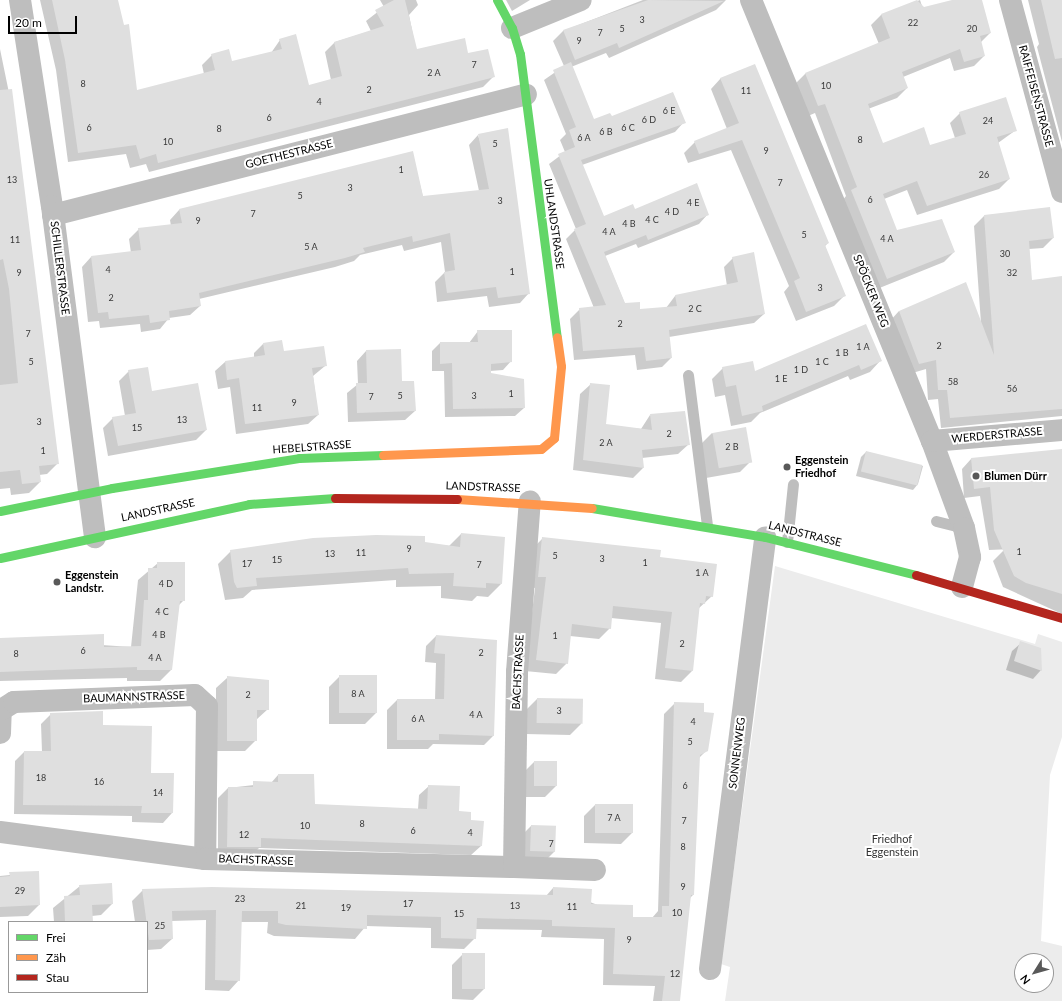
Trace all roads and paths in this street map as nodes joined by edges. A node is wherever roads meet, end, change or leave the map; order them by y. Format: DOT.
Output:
graph roads {
  1 [pos="20,0"];
  2 [pos="497,0"];
  3 [pos="581,0"];
  4 [pos="751,0"];
  5 [pos="1010,0"];
  6 [pos="512,28"];
  7 [pos="526,94"];
  8 [pos="1062,192"];
  9 [pos="53,215"];
  10 [pos="688,375"];
  11 [pos="1062,430"];
  12 [pos="932,441"];
  13 [pos="541,450"];
  14 [pos="793,484"];
  15 [pos="88,493"];
  16 [pos="530,501"];
  17 [pos="0,511"];
  18 [pos="936,521"];
  19 [pos="706,525"];
  20 [pos="964,528"];
  21 [pos="95,537"];
  22 [pos="765,537"];
  23 [pos="786,542"];
  24 [pos="0,558"];
  25 [pos="962,587"];
  26 [pos="1062,618"];
  27 [pos="0,733"];
  28 [pos="0,832"];
  29 [pos="205,859"];
  30 [pos="514,867"];
  31 [pos="595,870"];
  32 [pos="710,969"];
  1 -- 9 [label="street, SCHILLERSTRASSE"];
  2 -- 6 [label="street, UHLANDSTRASSE"];
  3 -- 6 [label="street"];
  4 -- 12 [label="street, SPÖCKER WEG"];
  5 -- 8 [label="street, RAIFFEISENSTRASSE"];
  6 -- 7 [label="street, UHLANDSTRASSE"];
  7 -- 9 [label="street, GOETHESTRASSE"];
  7 -- 13 [label="street, UHLANDSTRASSE"];
  9 -- 15 [label="street, SCHILLERSTRASSE"];
  10 -- 19 [label="lane"];
  11 -- 12 [label="street, WERDERSTRASSE"];
  12 -- 20 [label="street, SPÖCKER WEG"];
  13 -- 15 [label="street, HEBELSTRASSE"];
  14 -- 23 [label="lane"];
  15 -- 17 [label="street, HEBELSTRASSE"];
  15 -- 21 [label="street, SCHILLERSTRASSE"];
  16 -- 19 [label="street, LANDSTRASSE"];
  16 -- 21 [label="street, LANDSTRASSE"];
  16 -- 30 [label="street, BACHSTRASSE"];
  18 -- 20 [label="lane"];
  19 -- 22 [label="street, LANDSTRASSE"];
  20 -- 25 [label="street, SPÖCKER WEG"];
  21 -- 24 [label="street, LANDSTRASSE"];
  22 -- 23 [label="street, LANDSTRASSE"];
  22 -- 32 [label="street, SONNENWEG"];
  23 -- 25 [label="street, LANDSTRASSE"];
  25 -- 26 [label="street, LANDSTRASSE"];
  27 -- 29 [label="street, BAUMANNSTRASSE"];
  28 -- 29 [label="street, BACHSTRASSE"];
  29 -- 30 [label="street, BACHSTRASSE"];
  30 -- 31 [label="street, BACHSTRASSE"];
}
